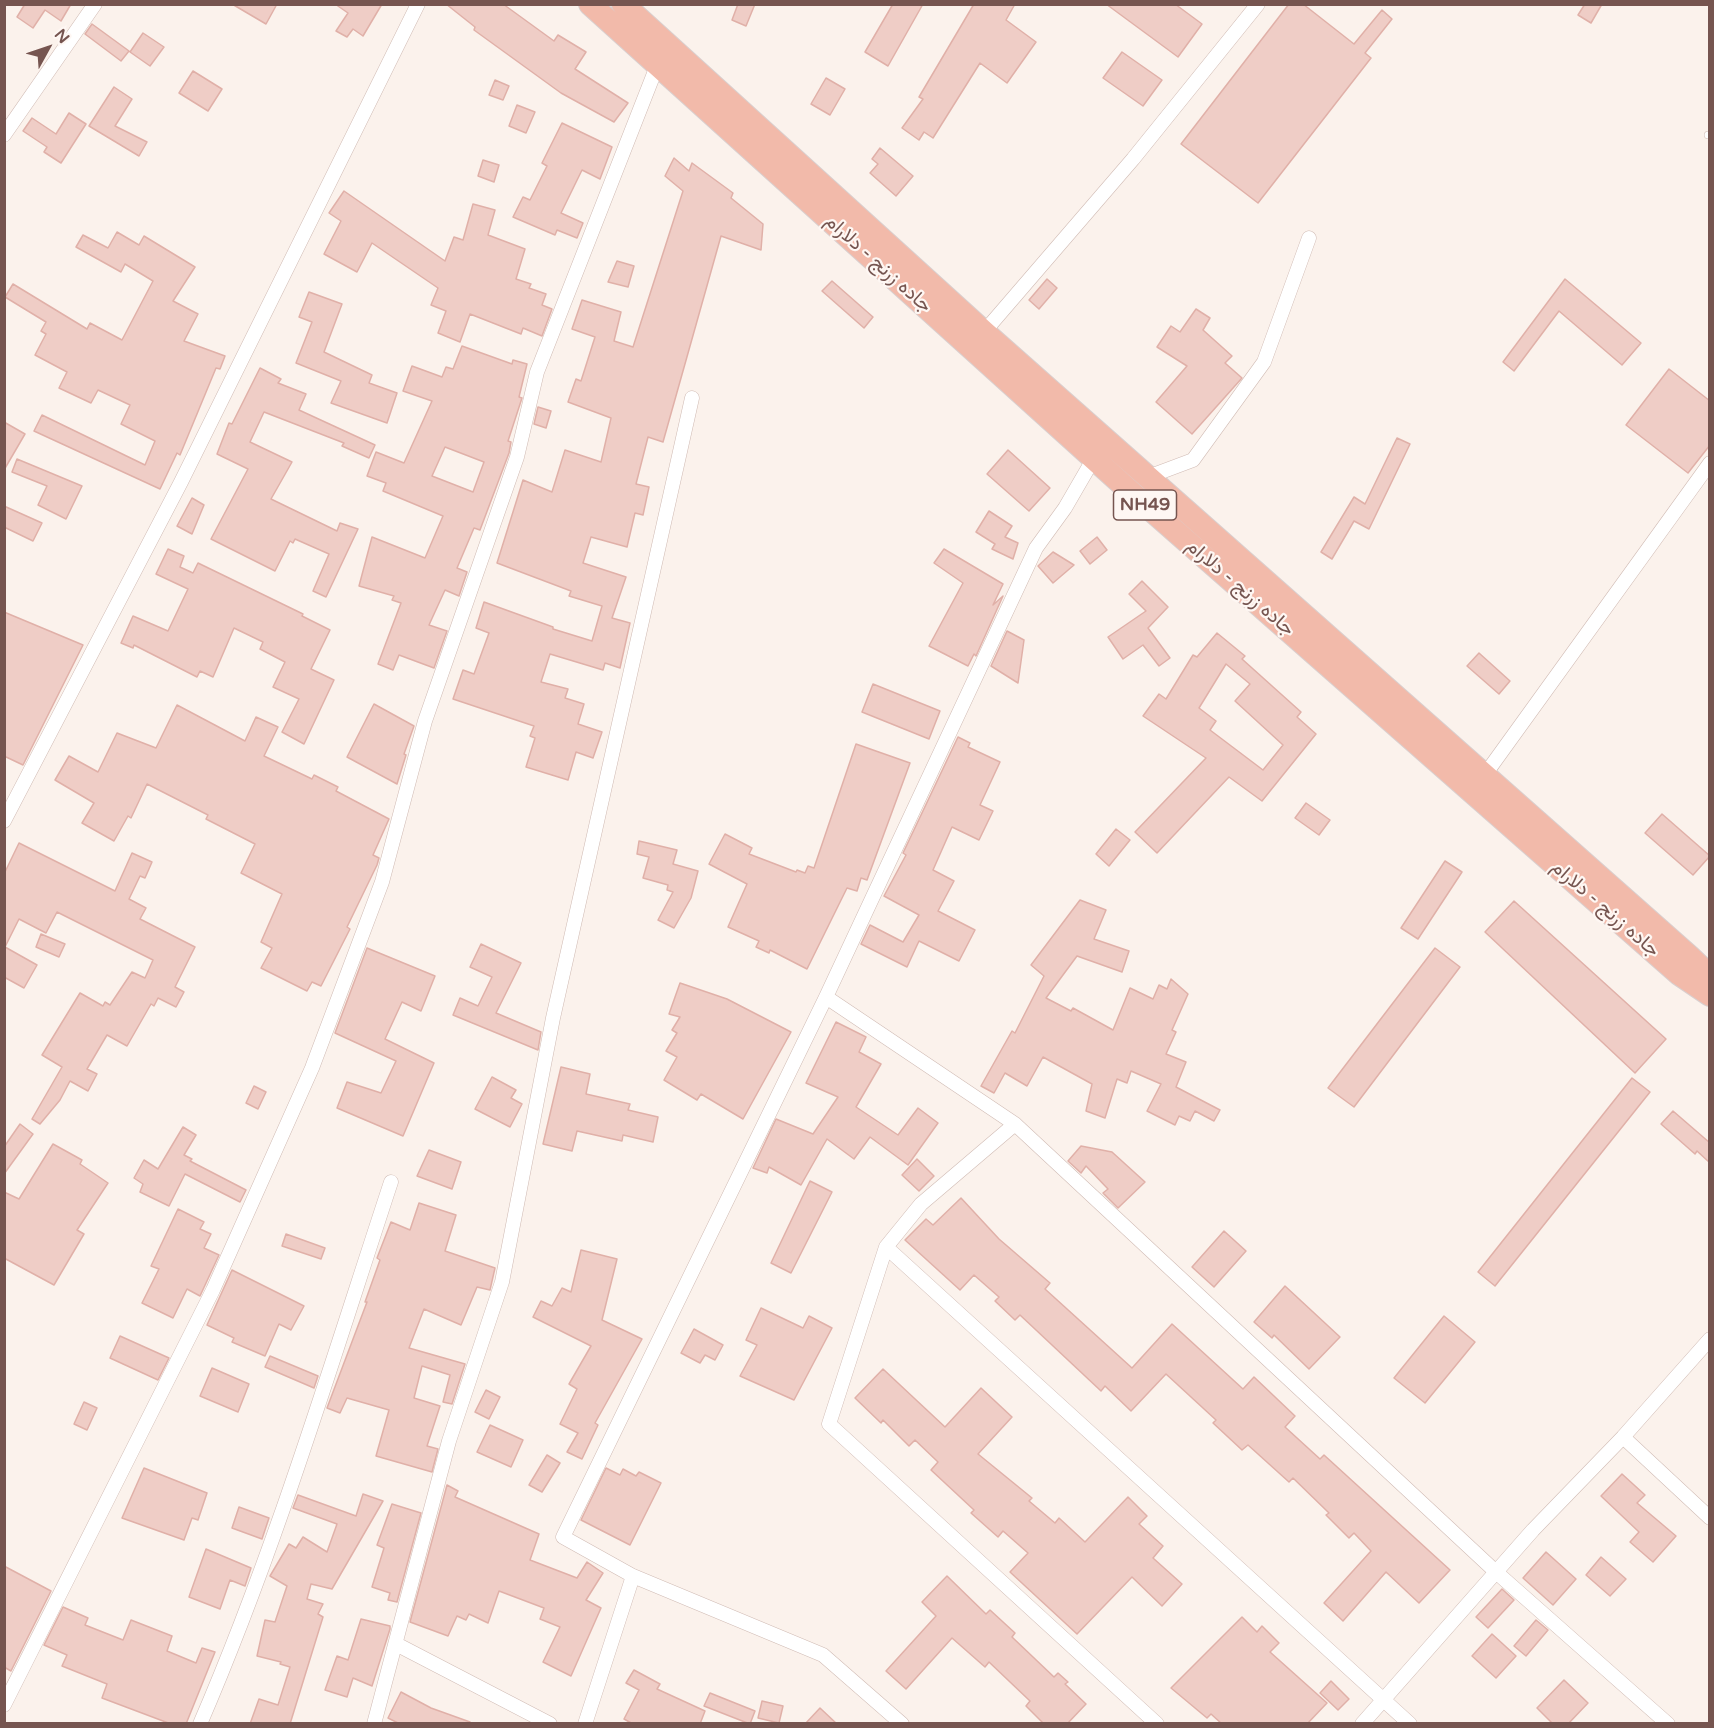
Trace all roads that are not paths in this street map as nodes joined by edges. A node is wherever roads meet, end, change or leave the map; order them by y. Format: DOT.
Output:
graph roads {
  1 [pos="95,4"];
  2 [pos="418,4"];
  3 [pos="590,4"];
  4 [pos="623,4"];
  5 [pos="1258,4"];
  6 [pos="657,66"];
  7 [pos="4,135"];
  8 [pos="1309,238"];
  9 [pos="984,332"];
  10 [pos="692,398"];
  11 [pos="1094,458"];
  12 [pos="1710,463"];
  13 [pos="1146,476"];
  14 [pos="1133,494"];
  15 [pos="1484,776"];
  16 [pos="4,788"];
  17 [pos="18,795"];
  18 [pos="4,821"];
  19 [pos="1710,976"];
  20 [pos="1710,995"];
  21 [pos="826,997"];
  22 [pos="1015,1124"];
  23 [pos="391,1182"];
  24 [pos="886,1247"];
  25 [pos="1710,1339"];
  26 [pos="1623,1437"];
  27 [pos="1710,1518"];
  28 [pos="1496,1572"];
  29 [pos="633,1576"];
  30 [pos="396,1644"];
  31 [pos="1384,1699"];
  32 [pos="4,1705"];
  33 [pos="200,1724"];
  34 [pos="374,1724"];
  35 [pos="550,1724"];
  36 [pos="585,1724"];
  37 [pos="902,1724"];
  38 [pos="1157,1724"];
  39 [pos="1362,1724"];
  40 [pos="1410,1724"];
  41 [pos="1668,1724"];
  1 -- 7 [label="street"];
  2 -- 17 [label="street"];
  3 -- 6 [label="highway, جاده زرنج - دلارام / NH49"];
  4 -- 9 [label="highway, جاده زرنج - دلارام / NH49"];
  5 -- 9 [label="street"];
  6 -- 11 [label="highway, جاده زرنج - دلارام / NH49"];
  6 -- 32 [label="street"];
  8 -- 13 [label="street"];
  9 -- 13 [label="highway, جاده زرنج - دلارام / NH49"];
  10 -- 30 [label="street"];
  11 -- 14 [label="highway, جاده زرنج - دلارام / NH49"];
  11 -- 21 [label="street"];
  12 -- 15 [label="street"];
  13 -- 14 [label="street"];
  13 -- 15 [label="highway, جاده زرنج - دلارام / NH49"];
  14 -- 20 [label="highway, جاده زرنج - دلارام / NH49"];
  15 -- 19 [label="highway, جاده زرنج - دلارام / NH49"];
  16 -- 17 [label="street"];
  17 -- 18 [label="street"];
  21 -- 22 [label="street"];
  21 -- 29 [label="street"];
  22 -- 24 [label="street"];
  22 -- 28 [label="street"];
  23 -- 33 [label="street"];
  24 -- 31 [label="street"];
  24 -- 38 [label="street"];
  25 -- 26 [label="street"];
  26 -- 27 [label="street"];
  26 -- 28 [label="street"];
  28 -- 31 [label="street"];
  28 -- 41 [label="street"];
  29 -- 36 [label="street"];
  29 -- 37 [label="street"];
  30 -- 34 [label="street"];
  30 -- 35 [label="street"];
  31 -- 39 [label="street"];
  31 -- 40 [label="street"];
}
